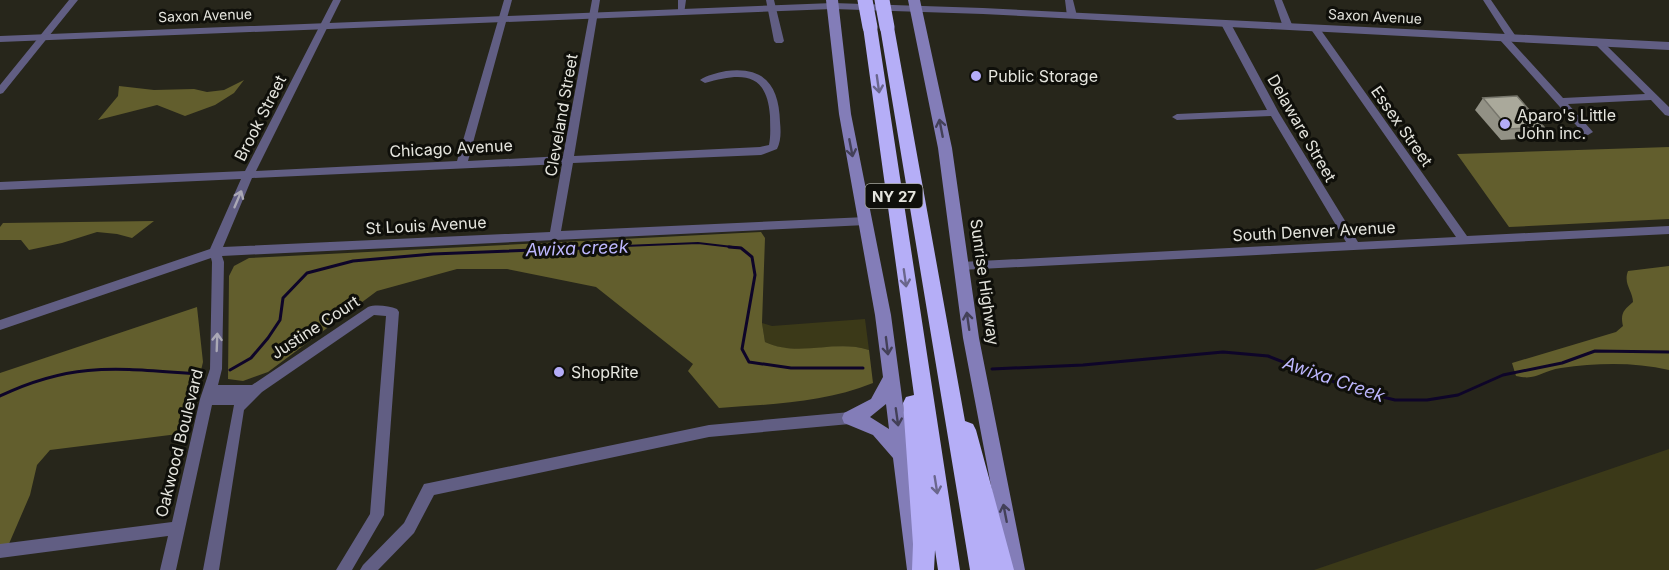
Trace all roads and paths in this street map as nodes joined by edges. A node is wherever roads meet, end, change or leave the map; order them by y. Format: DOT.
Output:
graph roads {
  1 [pos="74,0"];
  2 [pos="337,0"];
  3 [pos="508,0"];
  4 [pos="596,0"];
  5 [pos="865,0"];
  6 [pos="882,0"];
  7 [pos="1069,0"];
  8 [pos="1278,0"];
  9 [pos="1487,0"];
  10 [pos="832,3"];
  11 [pos="770,4"];
  12 [pos="914,4"];
  13 [pos="682,6"];
  14 [pos="594,16"];
  15 [pos="1072,16"];
  16 [pos="503,18"];
  17 [pos="1226,24"];
  18 [pos="325,26"];
  19 [pos="1288,27"];
  20 [pos="1315,28"];
  21 [pos="44,37"];
  22 [pos="1508,38"];
  23 [pos="0,39"];
  24 [pos="779,41"];
  25 [pos="1599,43"];
  26 [pos="1669,46"];
  27 [pos="705,80"];
  28 [pos="0,91"];
  29 [pos="1654,97"];
  30 [pos="1561,101"];
  31 [pos="1274,113"];
  32 [pos="1669,113"];
  33 [pos="1178,117"];
  34 [pos="1588,132"];
  35 [pos="568,159"];
  36 [pos="462,164"];
  37 [pos="248,175"];
  38 [pos="0,186"];
  39 [pos="866,222"];
  40 [pos="1669,230"];
  41 [pos="555,235"];
  42 [pos="1464,240"];
  43 [pos="1354,245"];
  44 [pos="215,252"];
  45 [pos="961,266"];
  46 [pos="0,325"];
  47 [pos="918,365"];
  48 [pos="946,367"];
  49 [pos="891,377"];
  50 [pos="208,395"];
  51 [pos="249,395"];
  52 [pos="850,418"];
  53 [pos="902,457"];
  54 [pos="177,528"];
  55 [pos="0,551"];
  56 [pos="168,570"];
  57 [pos="211,570"];
  58 [pos="344,570"];
  59 [pos="368,570"];
  60 [pos="916,570"];
  61 [pos="923,570"];
  62 [pos="949,570"];
  63 [pos="981,570"];
  64 [pos="1003,570"];
  65 [pos="1016,570"];
  1 -- 21 [label="street"];
  2 -- 18 [label="street, Brook Street"];
  3 -- 16 [label="street"];
  4 -- 14 [label="street, Cleveland Street"];
  5 -- 47 [label="highway, NY 27, one-way, bridge"];
  6 -- 48 [label="highway, NY 27, bridge"];
  7 -- 15 [label="street"];
  8 -- 19 [label="street"];
  9 -- 22 [label="street"];
  10 -- 11 [label="street, Saxon Avenue"];
  10 -- 12 [label="street, Saxon Avenue"];
  10 -- 39 [label="main road, one-way"];
  11 -- 13 [label="street, Saxon Avenue"];
  11 -- 24 [label="street"];
  12 -- 15 [label="street, Saxon Avenue"];
  45 -- 12 [label="main road, Sunrise Highway, one-way"];
  13 -- 14 [label="street, Saxon Avenue"];
  14 -- 16 [label="street, Saxon Avenue"];
  14 -- 35 [label="street, Cleveland Street"];
  15 -- 17 [label="street, Saxon Avenue"];
  16 -- 18 [label="street, Saxon Avenue"];
  16 -- 36 [label="street"];
  17 -- 19 [label="street, Saxon Avenue"];
  17 -- 31 [label="street, Delaware Street"];
  18 -- 21 [label="street, Saxon Avenue"];
  18 -- 37 [label="street, Brook Street"];
  19 -- 20 [label="street, Saxon Avenue"];
  20 -- 22 [label="street, Saxon Avenue"];
  20 -- 42 [label="street, Essex Street"];
  21 -- 23 [label="street, Saxon Avenue"];
  21 -- 28 [label="street"];
  22 -- 25 [label="street, Saxon Avenue"];
  22 -- 30 [label="street"];
  25 -- 26 [label="street, Saxon Avenue"];
  25 -- 29 [label="street"];
  27 -- 35 [label="street, Chicago Avenue"];
  29 -- 30 [label="street"];
  29 -- 32 [label="street"];
  30 -- 34 [label="street"];
  31 -- 33 [label="street"];
  31 -- 43 [label="street, Delaware Street"];
  35 -- 36 [label="street, Chicago Avenue"];
  35 -- 41 [label="street, Cleveland Street"];
  36 -- 37 [label="street, Chicago Avenue"];
  37 -- 38 [label="street, Chicago Avenue"];
  44 -- 37 [label="street, Brook Street, one-way"];
  39 -- 41 [label="street, St Louis Avenue"];
  39 -- 49 [label="main road, one-way"];
  40 -- 42 [label="street, South Denver Avenue"];
  41 -- 44 [label="street, St Louis Avenue"];
  42 -- 43 [label="street, South Denver Avenue"];
  43 -- 45 [label="street, South Denver Avenue"];
  44 -- 46 [label="street, St Louis Avenue"];
  50 -- 44 [label="street, Oakwood Boulevard, one-way"];
  65 -- 45 [label="main road, Sunrise Highway, one-way"];
  47 -- 61 [label="highway"];
  47 -- 62 [label="highway, NY 27, one-way"];
  48 -- 63 [label="highway, NY 27"];
  48 -- 64 [label="highway"];
  49 -- 52 [label="main road"];
  49 -- 53 [label="main road, one-way"];
  50 -- 51 [label="street"];
  50 -- 54 [label="street, Oakwood Boulevard"];
  51 -- 57 [label="street"];
  51 -- 58 [label="street, Justine Court"];
  52 -- 53 [label="main road"];
  52 -- 59 [label="street"];
  53 -- 60 [label="main road"];
  54 -- 55 [label="street"];
  54 -- 56 [label="street, Oakwood Boulevard"];
}
